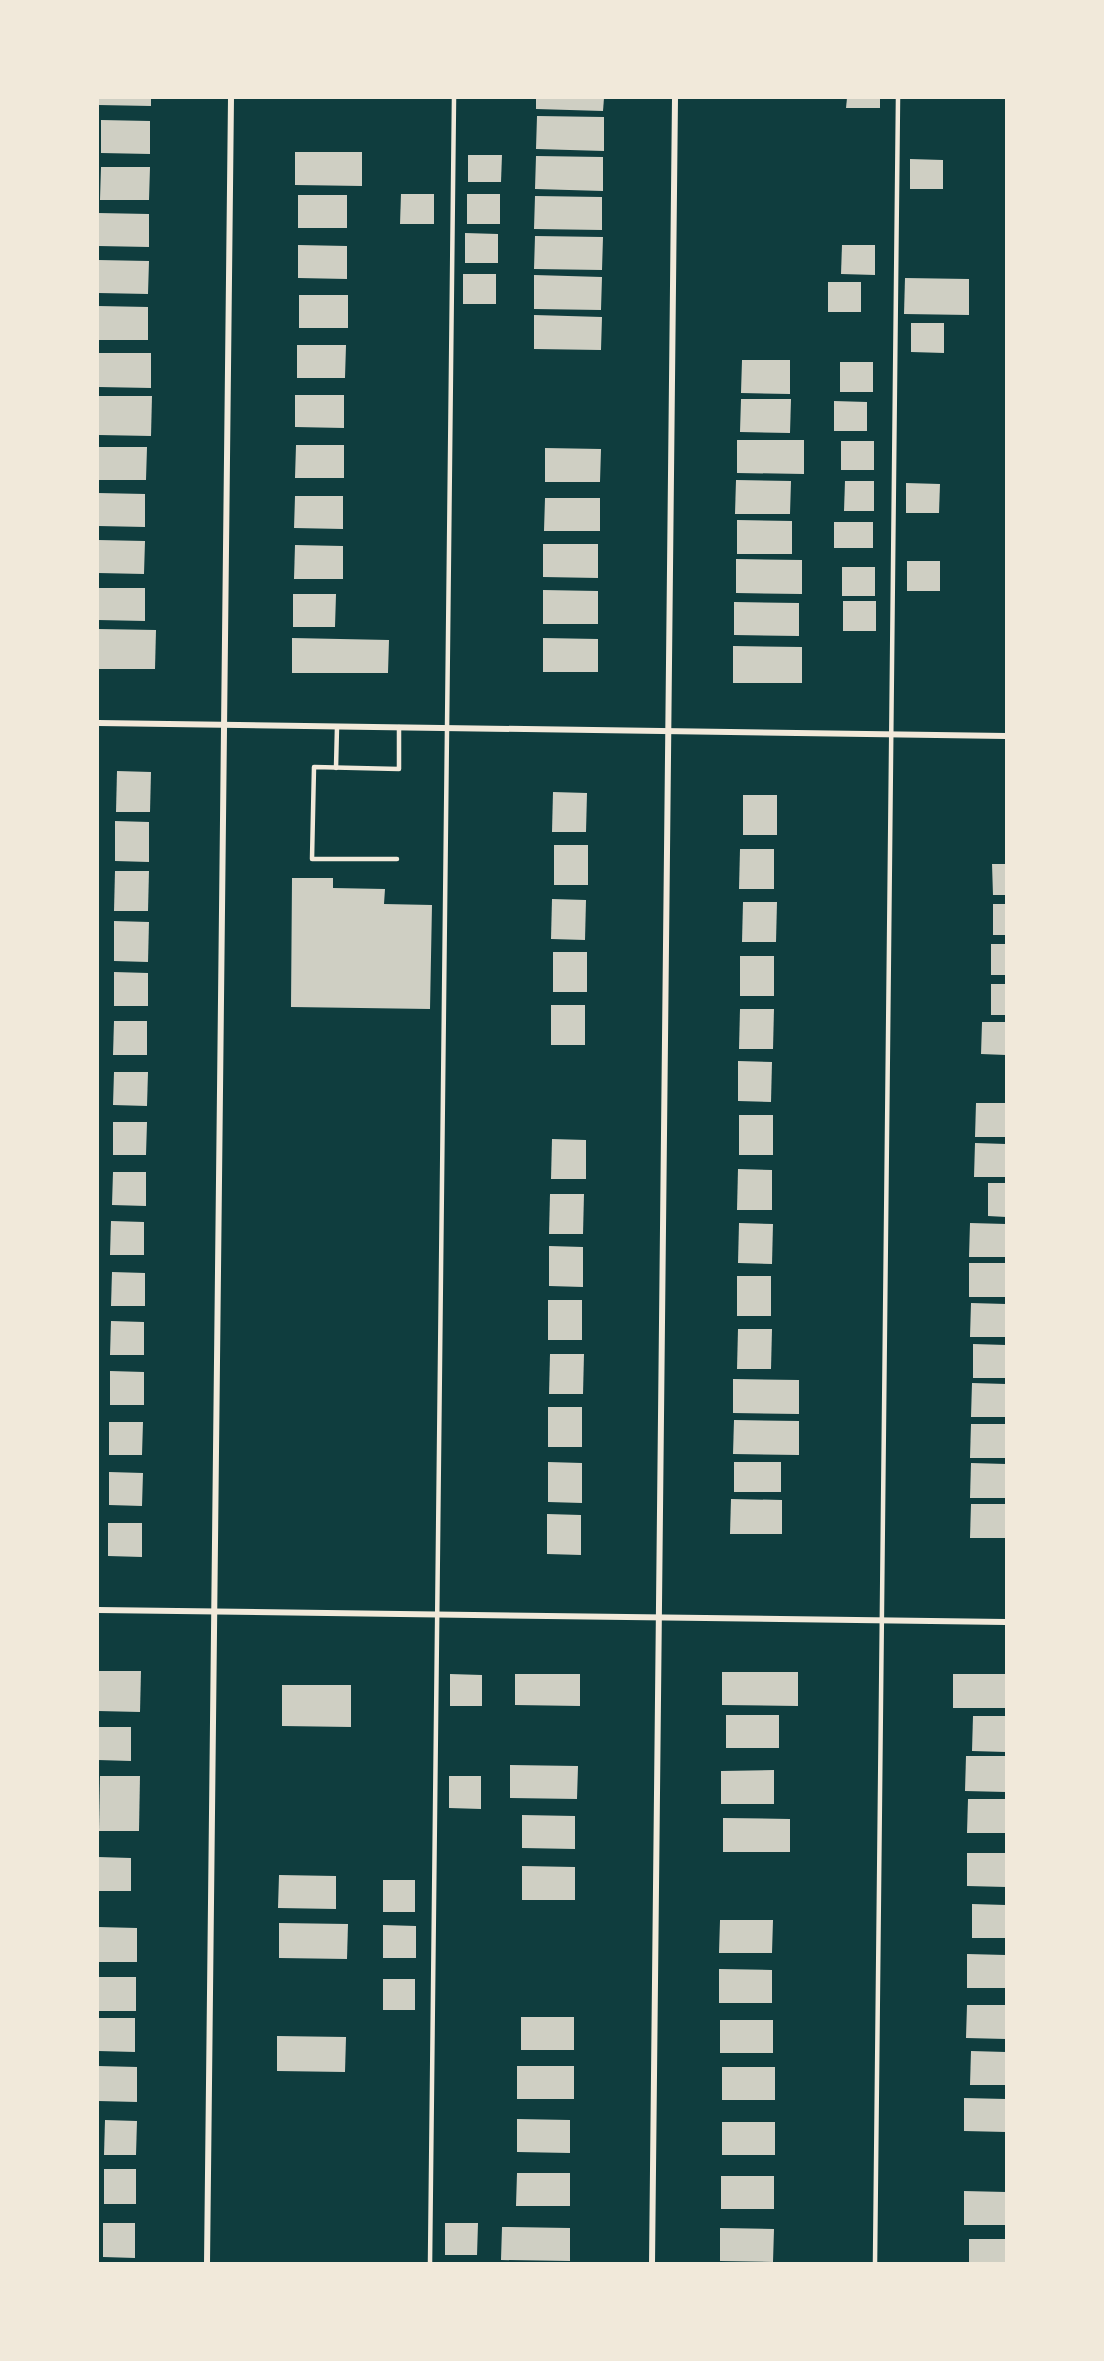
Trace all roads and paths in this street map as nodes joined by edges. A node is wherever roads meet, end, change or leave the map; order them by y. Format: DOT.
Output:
graph roads {
  1 [pos="231,98"];
  2 [pos="454,98"];
  3 [pos="675,98"];
  4 [pos="898,98"];
  5 [pos="98,723"];
  6 [pos="223,725"];
  7 [pos="337,727"];
  8 [pos="399,728"];
  9 [pos="447,728"];
  10 [pos="669,732"];
  11 [pos="891,735"];
  12 [pos="1006,736"];
  13 [pos="336,768"];
  14 [pos="397,859"];
  15 [pos="98,1610"];
  16 [pos="215,1612"];
  17 [pos="437,1614"];
  18 [pos="659,1617"];
  19 [pos="882,1620"];
  20 [pos="1006,1622"];
  21 [pos="207,2264"];
  22 [pos="430,2264"];
  23 [pos="652,2264"];
  24 [pos="875,2264"];
  1 -- 6 [label="street"];
  2 -- 9 [label="lane"];
  3 -- 10 [label="street"];
  4 -- 11 [label="lane"];
  5 -- 6 [label="street"];
  6 -- 7 [label="street"];
  6 -- 16 [label="street"];
  7 -- 8 [label="street"];
  7 -- 13 [label="lane"];
  8 -- 9 [label="street"];
  8 -- 13 [label="lane"];
  9 -- 10 [label="street"];
  9 -- 17 [label="lane"];
  10 -- 11 [label="street"];
  10 -- 18 [label="street"];
  11 -- 12 [label="street"];
  11 -- 19 [label="lane"];
  13 -- 14 [label="lane"];
  15 -- 16 [label="street"];
  16 -- 17 [label="street"];
  16 -- 21 [label="street"];
  17 -- 18 [label="street"];
  17 -- 22 [label="lane"];
  18 -- 19 [label="street"];
  18 -- 23 [label="street"];
  19 -- 20 [label="street"];
  19 -- 24 [label="lane"];
}
